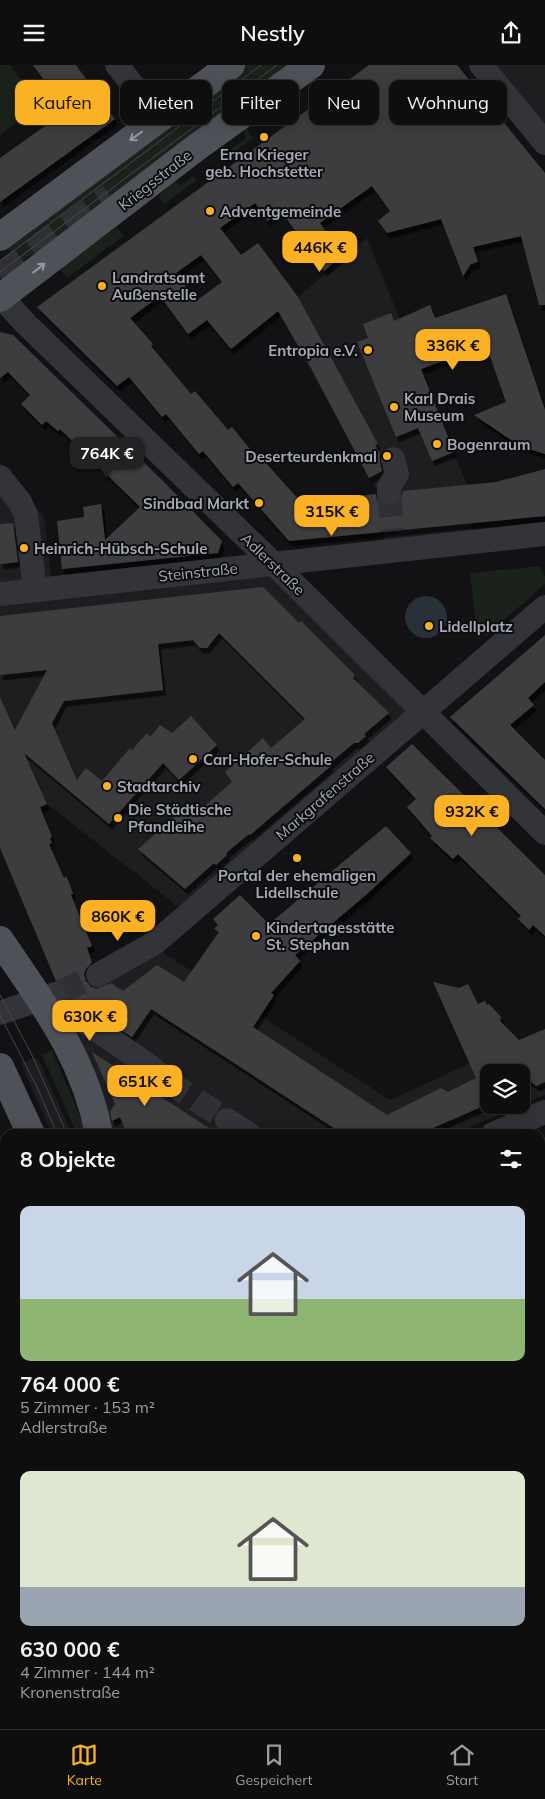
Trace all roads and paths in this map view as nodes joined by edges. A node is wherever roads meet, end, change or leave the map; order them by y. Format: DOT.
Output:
graph roads {
  1 [pos="116,65"];
  2 [pos="231,65"];
  3 [pos="310,65"];
  4 [pos="481,65"];
  5 [pos="128,80"];
  6 [pos="211,80"];
  7 [pos="152,125"];
  8 [pos="545,143"];
  9 [pos="0,237"];
  10 [pos="0,297"];
  11 [pos="393,459"];
  12 [pos="0,477"];
  13 [pos="389,493"];
  14 [pos="545,534"];
  15 [pos="272,563"];
  16 [pos="35,590"];
  17 [pos="0,594"];
  18 [pos="545,607"];
  19 [pos="422,712"];
  20 [pos="545,833"];
  21 [pos="0,940"];
  22 [pos="98,975"];
  23 [pos="50,996"];
  24 [pos="0,1013"];
  25 [pos="0,1067"];
  26 [pos="166,1080"];
  27 [pos="545,1112"];
  28 [pos="227,1119"];
  29 [pos="29,1129"];
  30 [pos="98,1129"];
  31 [pos="242,1129"];
  32 [pos="506,1129"];
  1 -- 5 [label="street"];
  2 -- 6 [label="main road"];
  10 -- 3 [label="main road, Kriegsstraße, one-way"];
  4 -- 8 [label="street"];
  7 -- 9 [label="main road, one-way"];
  10 -- 15 [label="street, Adlerstraße"];
  11 -- 13 [label="street"];
  12 -- 16 [label="street"];
  14 -- 15 [label="street, Steinstraße"];
  15 -- 16 [label="street, Steinstraße"];
  15 -- 19 [label="street, Adlerstraße"];
  16 -- 17 [label="street, Steinstraße"];
  18 -- 19 [label="street, Markgrafenstraße"];
  19 -- 20 [label="street, Adlerstraße"];
  19 -- 22 [label="street, Markgrafenstraße"];
  21 -- 23 [label="main road"];
  23 -- 24 [label="street"];
  23 -- 26 [label="street"];
  23 -- 30 [label="main road"];
  25 -- 29 [label="main road"];
  27 -- 32 [label="street"];
  28 -- 31 [label="street"];
}
